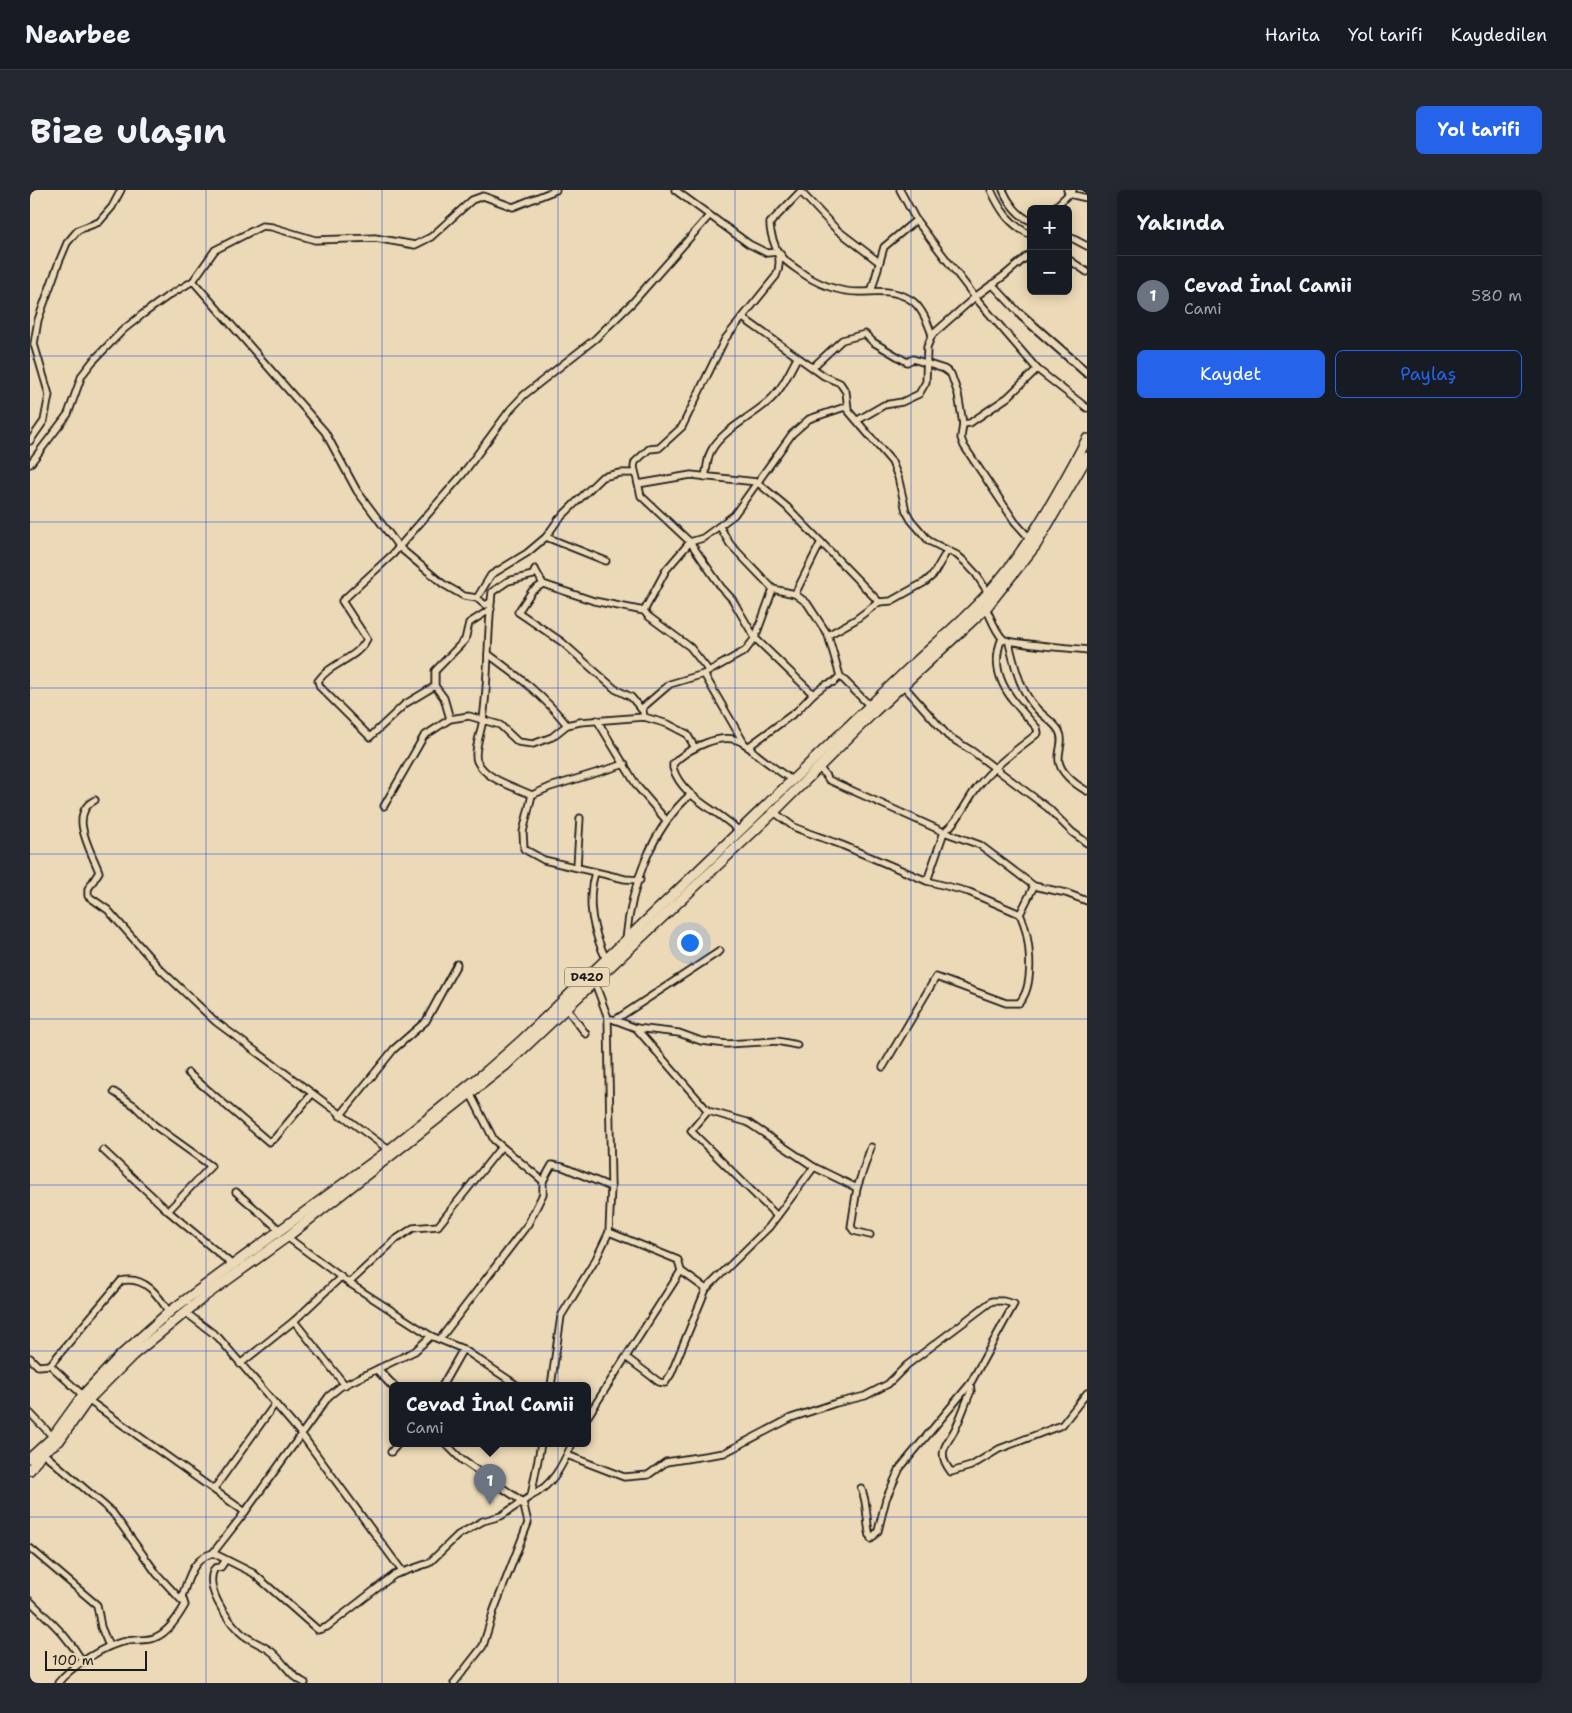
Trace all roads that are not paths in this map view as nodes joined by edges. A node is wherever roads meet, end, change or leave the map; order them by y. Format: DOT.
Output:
graph roads {
  1 [pos="122,190"];
  2 [pos="556,190"];
  3 [pos="675,190"];
  4 [pos="900,190"];
  5 [pos="991,190"];
  6 [pos="1003,190"];
  7 [pos="801,191"];
  8 [pos="1070,191"];
  9 [pos="1087,198"];
  10 [pos="1058,205"];
  11 [pos="710,216"];
  12 [pos="916,220"];
  13 [pos="1027,220"];
  14 [pos="1027,232"];
  15 [pos="1072,238"];
  16 [pos="1087,246"];
  17 [pos="779,252"];
  18 [pos="1027,255"];
  19 [pos="879,262"];
  20 [pos="1072,262"];
  21 [pos="1087,272"];
  22 [pos="193,281"];
  23 [pos="992,284"];
  24 [pos="872,289"];
  25 [pos="975,297"];
  26 [pos="1021,314"];
  27 [pos="743,318"];
  28 [pos="932,336"];
  29 [pos="797,358"];
  30 [pos="925,364"];
  31 [pos="813,367"];
  32 [pos="1037,370"];
  33 [pos="1087,373"];
  34 [pos="1087,408"];
  35 [pos="848,409"];
  36 [pos="858,420"];
  37 [pos="963,424"];
  38 [pos="1087,439"];
  39 [pos="30,441"];
  40 [pos="1087,456"];
  41 [pos="30,464"];
  42 [pos="635,473"];
  43 [pos="705,477"];
  44 [pos="757,482"];
  45 [pos="638,484"];
  46 [pos="720,527"];
  47 [pos="546,537"];
  48 [pos="1028,539"];
  49 [pos="690,542"];
  50 [pos="821,542"];
  51 [pos="1036,545"];
  52 [pos="399,547"];
  53 [pos="947,551"];
  54 [pos="606,561"];
  55 [pos="543,584"];
  56 [pos="773,589"];
  57 [pos="795,594"];
  58 [pos="990,596"];
  59 [pos="477,598"];
  60 [pos="879,602"];
  61 [pos="491,606"];
  62 [pos="986,608"];
  63 [pos="644,611"];
  64 [pos="828,635"];
  65 [pos="755,638"];
  66 [pos="1002,638"];
  67 [pos="1009,643"];
  68 [pos="1087,650"];
  69 [pos="488,654"];
  70 [pos="707,673"];
  71 [pos="840,676"];
  72 [pos="902,684"];
  73 [pos="435,686"];
  74 [pos="813,694"];
  75 [pos="872,708"];
  76 [pos="641,709"];
  77 [pos="644,717"];
  78 [pos="450,719"];
  79 [pos="597,720"];
  80 [pos="483,721"];
  81 [pos="567,725"];
  82 [pos="746,745"];
  83 [pos="695,748"];
  84 [pos="625,764"];
  85 [pos="819,767"];
  86 [pos="994,768"];
  87 [pos="793,781"];
  88 [pos="1087,791"];
  89 [pos="690,794"];
  90 [pos="532,795"];
  91 [pos="95,800"];
  92 [pos="384,806"];
  93 [pos="774,812"];
  94 [pos="580,818"];
  95 [pos="666,820"];
  96 [pos="740,832"];
  97 [pos="944,832"];
  98 [pos="1087,843"];
  99 [pos="577,866"];
  100 [pos="596,872"];
  101 [pos="640,880"];
  102 [pos="927,881"];
  103 [pos="1034,886"];
  104 [pos="1087,901"];
  105 [pos="1020,914"];
  106 [pos="626,941"];
  107 [pos="626,951"];
  108 [pos="720,951"];
  109 [pos="608,962"];
  110 [pos="457,964"];
  111 [pos="594,983"];
  112 [pos="566,1009"];
  113 [pos="608,1018"];
  114 [pos="615,1020"];
  115 [pos="636,1028"];
  116 [pos="586,1034"];
  117 [pos="797,1045"];
  118 [pos="882,1067"];
  119 [pos="188,1073"];
  120 [pos="114,1092"];
  121 [pos="312,1094"];
  122 [pos="470,1094"];
  123 [pos="708,1110"];
  124 [pos="340,1116"];
  125 [pos="501,1147"];
  126 [pos="871,1147"];
  127 [pos="103,1150"];
  128 [pos="388,1154"];
  129 [pos="814,1167"];
  130 [pos="543,1181"];
  131 [pos="610,1187"];
  132 [pos="857,1188"];
  133 [pos="236,1192"];
  134 [pos="168,1211"];
  135 [pos="777,1216"];
  136 [pos="609,1232"];
  137 [pos="284,1234"];
  138 [pos="870,1235"];
  139 [pos="236,1268"];
  140 [pos="681,1271"];
  141 [pos="341,1277"];
  142 [pos="349,1283"];
  143 [pos="706,1289"];
  144 [pos="169,1312"];
  145 [pos="185,1312"];
  146 [pos="294,1321"];
  147 [pos="173,1322"];
  148 [pos="432,1336"];
  149 [pos="440,1339"];
  150 [pos="462,1349"];
  151 [pos="30,1358"];
  152 [pos="627,1358"];
  153 [pos="240,1364"];
  154 [pos="50,1365"];
  155 [pos="378,1370"];
  156 [pos="389,1382"];
  157 [pos="444,1382"];
  158 [pos="512,1382"];
  159 [pos="552,1382"];
  160 [pos="970,1384"];
  161 [pos="344,1385"];
  162 [pos="1087,1393"];
  163 [pos="86,1397"];
  164 [pos="276,1404"];
  165 [pos="591,1412"];
  166 [pos="30,1413"];
  167 [pos="302,1435"];
  168 [pos="56,1440"];
  169 [pos="395,1447"];
  170 [pos="449,1447"];
  171 [pos="540,1447"];
  172 [pos="571,1447"];
  173 [pos="42,1452"];
  174 [pos="391,1452"];
  175 [pos="567,1455"];
  176 [pos="30,1458"];
  177 [pos="30,1470"];
  178 [pos="861,1488"];
  179 [pos="214,1489"];
  180 [pos="531,1496"];
  181 [pos="523,1502"];
  182 [pos="245,1512"];
  183 [pos="30,1548"];
  184 [pos="213,1553"];
  185 [pos="225,1561"];
  186 [pos="402,1571"];
  187 [pos="30,1601"];
  188 [pos="185,1605"];
  189 [pos="109,1646"];
  190 [pos="83,1662"];
  191 [pos="58,1683"];
  192 [pos="305,1683"];
  193 [pos="454,1683"];
  1 -- 39 [label="street"];
  2 -- 22 [label="street"];
  3 -- 11 [label="street"];
  4 -- 12 [label="street"];
  5 -- 14 [label="street"];
  6 -- 13 [label="street"];
  7 -- 17 [label="street"];
  7 -- 19 [label="street"];
  8 -- 9 [label="street"];
  8 -- 10 [label="street"];
  11 -- 17 [label="street"];
  11 -- 52 [label="street"];
  12 -- 19 [label="street"];
  12 -- 25 [label="street"];
  15 -- 16 [label="street"];
  17 -- 24 [label="street"];
  17 -- 27 [label="street"];
  18 -- 23 [label="street"];
  19 -- 24 [label="street"];
  20 -- 21 [label="street"];
  22 -- 41 [label="street"];
  22 -- 52 [label="street"];
  23 -- 25 [label="street"];
  23 -- 26 [label="street"];
  24 -- 28 [label="street"];
  25 -- 28 [label="street"];
  25 -- 32 [label="street"];
  26 -- 33 [label="street"];
  27 -- 29 [label="street"];
  27 -- 42 [label="street"];
  28 -- 30 [label="street"];
  29 -- 31 [label="street"];
  29 -- 43 [label="street"];
  30 -- 31 [label="street"];
  30 -- 36 [label="street"];
  30 -- 37 [label="street"];
  31 -- 35 [label="street"];
  32 -- 34 [label="street"];
  32 -- 37 [label="street"];
  35 -- 36 [label="street"];
  35 -- 44 [label="street"];
  36 -- 53 [label="street"];
  37 -- 48 [label="street"];
  38 -- 48 [label="highway, D420"];
  40 -- 51 [label="highway, D420"];
  42 -- 45 [label="street"];
  42 -- 47 [label="street"];
  43 -- 44 [label="street"];
  43 -- 45 [label="street"];
  44 -- 46 [label="street"];
  44 -- 50 [label="street"];
  45 -- 49 [label="street"];
  46 -- 49 [label="street"];
  46 -- 56 [label="street"];
  47 -- 54 [label="street"];
  47 -- 59 [label="street"];
  48 -- 51 [label="street"];
  48 -- 58 [label="highway, D420"];
  49 -- 63 [label="street"];
  49 -- 65 [label="street"];
  50 -- 57 [label="street"];
  50 -- 60 [label="street"];
  51 -- 58 [label="highway, D420"];
  52 -- 59 [label="street"];
  52 -- 73 [label="street"];
  53 -- 58 [label="street"];
  53 -- 60 [label="street"];
  55 -- 61 [label="street"];
  55 -- 63 [label="street"];
  55 -- 76 [label="street"];
  56 -- 57 [label="street"];
  56 -- 65 [label="street"];
  57 -- 64 [label="street"];
  58 -- 62 [label="highway, D420"];
  58 -- 75 [label="highway, D420"];
  59 -- 61 [label="street"];
  60 -- 64 [label="street"];
  61 -- 69 [label="street"];
  61 -- 73 [label="street"];
  62 -- 66 [label="street"];
  62 -- 72 [label="highway, D420"];
  63 -- 70 [label="street"];
  64 -- 71 [label="street"];
  65 -- 70 [label="street"];
  65 -- 74 [label="street"];
  66 -- 67 [label="street"];
  66 -- 86 [label="street"];
  67 -- 68 [label="street"];
  67 -- 88 [label="street"];
  69 -- 80 [label="street"];
  69 -- 81 [label="street"];
  70 -- 76 [label="street"];
  70 -- 82 [label="street"];
  71 -- 74 [label="street"];
  71 -- 75 [label="street"];
  72 -- 75 [label="highway, D420"];
  72 -- 86 [label="street"];
  73 -- 78 [label="street"];
  74 -- 82 [label="street"];
  75 -- 85 [label="highway, D420"];
  75 -- 87 [label="highway, D420"];
  76 -- 77 [label="street"];
  77 -- 79 [label="street"];
  77 -- 83 [label="street"];
  78 -- 80 [label="street"];
  78 -- 92 [label="street"];
  79 -- 81 [label="street"];
  79 -- 84 [label="street"];
  80 -- 81 [label="street"];
  80 -- 90 [label="street"];
  82 -- 83 [label="street"];
  82 -- 87 [label="street"];
  83 -- 89 [label="street"];
  84 -- 90 [label="street"];
  84 -- 95 [label="street"];
  85 -- 93 [label="highway, D420"];
  85 -- 97 [label="street"];
  86 -- 97 [label="street"];
  86 -- 98 [label="street"];
  87 -- 96 [label="highway, D420"];
  89 -- 95 [label="street"];
  89 -- 96 [label="street"];
  90 -- 99 [label="street"];
  91 -- 121 [label="street"];
  93 -- 102 [label="street"];
  93 -- 107 [label="highway, D420"];
  94 -- 99 [label="street"];
  95 -- 101 [label="street"];
  96 -- 106 [label="highway, D420"];
  97 -- 102 [label="street"];
  97 -- 103 [label="street"];
  99 -- 100 [label="street"];
  100 -- 101 [label="street"];
  100 -- 109 [label="street"];
  101 -- 106 [label="street"];
  102 -- 105 [label="street"];
  103 -- 104 [label="street"];
  103 -- 105 [label="street"];
  105 -- 118 [label="street"];
  106 -- 107 [label="street"];
  106 -- 109 [label="highway, D420"];
  107 -- 109 [label="highway, D420"];
  108 -- 114 [label="street"];
  109 -- 111 [label="highway, D420"];
  109 -- 128 [label="highway, D420"];
  110 -- 124 [label="street"];
  111 -- 112 [label="highway, D420"];
  111 -- 113 [label="street"];
  112 -- 116 [label="street"];
  112 -- 122 [label="highway, D420"];
  113 -- 114 [label="street"];
  113 -- 131 [label="street"];
  114 -- 115 [label="street"];
  115 -- 117 [label="street"];
  115 -- 123 [label="street"];
  119 -- 121 [label="street"];
  120 -- 134 [label="street"];
  121 -- 124 [label="street"];
  122 -- 125 [label="street"];
  122 -- 128 [label="highway, D420"];
  123 -- 129 [label="street"];
  123 -- 135 [label="street"];
  124 -- 128 [label="street"];
  125 -- 130 [label="street"];
  125 -- 142 [label="street"];
  126 -- 132 [label="street"];
  127 -- 134 [label="street"];
  128 -- 137 [label="highway, D420"];
  129 -- 132 [label="street"];
  129 -- 135 [label="street"];
  130 -- 131 [label="street"];
  130 -- 149 [label="street"];
  131 -- 136 [label="street"];
  132 -- 138 [label="street"];
  133 -- 137 [label="street"];
  134 -- 139 [label="street"];
  135 -- 143 [label="street"];
  136 -- 140 [label="street"];
  136 -- 159 [label="street"];
  137 -- 139 [label="highway, D420"];
  137 -- 141 [label="street"];
  139 -- 144 [label="highway, D420"];
  139 -- 145 [label="highway, D420"];
  140 -- 143 [label="street"];
  140 -- 152 [label="street"];
  141 -- 142 [label="street"];
  141 -- 146 [label="street"];
  142 -- 148 [label="street"];
  143 -- 152 [label="street"];
  144 -- 147 [label="street"];
  144 -- 154 [label="street"];
  144 -- 163 [label="highway, D420"];
  145 -- 147 [label="highway, D420"];
  145 -- 153 [label="street"];
  146 -- 153 [label="street"];
  146 -- 161 [label="street"];
  147 -- 163 [label="highway, D420"];
  148 -- 149 [label="street"];
  148 -- 155 [label="street"];
  149 -- 150 [label="street"];
  150 -- 157 [label="street"];
  150 -- 158 [label="street"];
  151 -- 154 [label="street"];
  152 -- 165 [label="street"];
  153 -- 164 [label="street"];
  154 -- 163 [label="street"];
  155 -- 156 [label="street"];
  155 -- 161 [label="street"];
  160 -- 162 [label="street"];
  160 -- 175 [label="street"];
  160 -- 178 [label="street"];
  161 -- 167 [label="street"];
  163 -- 168 [label="highway, D420"];
  163 -- 179 [label="street"];
  164 -- 167 [label="street"];
  164 -- 179 [label="street"];
  166 -- 168 [label="street"];
  167 -- 182 [label="street"];
  167 -- 186 [label="street"];
  168 -- 173 [label="highway, D420"];
  168 -- 176 [label="highway, D420"];
  169 -- 174 [label="street"];
  170 -- 181 [label="street"];
  171 -- 180 [label="street"];
  172 -- 175 [label="street"];
  173 -- 177 [label="highway, D420"];
  173 -- 188 [label="street"];
  175 -- 180 [label="street"];
  179 -- 182 [label="street"];
  180 -- 181 [label="street"];
  181 -- 186 [label="street"];
  181 -- 193 [label="street"];
  182 -- 184 [label="street"];
  183 -- 189 [label="street"];
  184 -- 185 [label="street"];
  184 -- 188 [label="street"];
  185 -- 186 [label="street"];
  185 -- 192 [label="street"];
  187 -- 190 [label="street"];
  188 -- 189 [label="street"];
  189 -- 190 [label="street"];
  190 -- 191 [label="street"];
}
